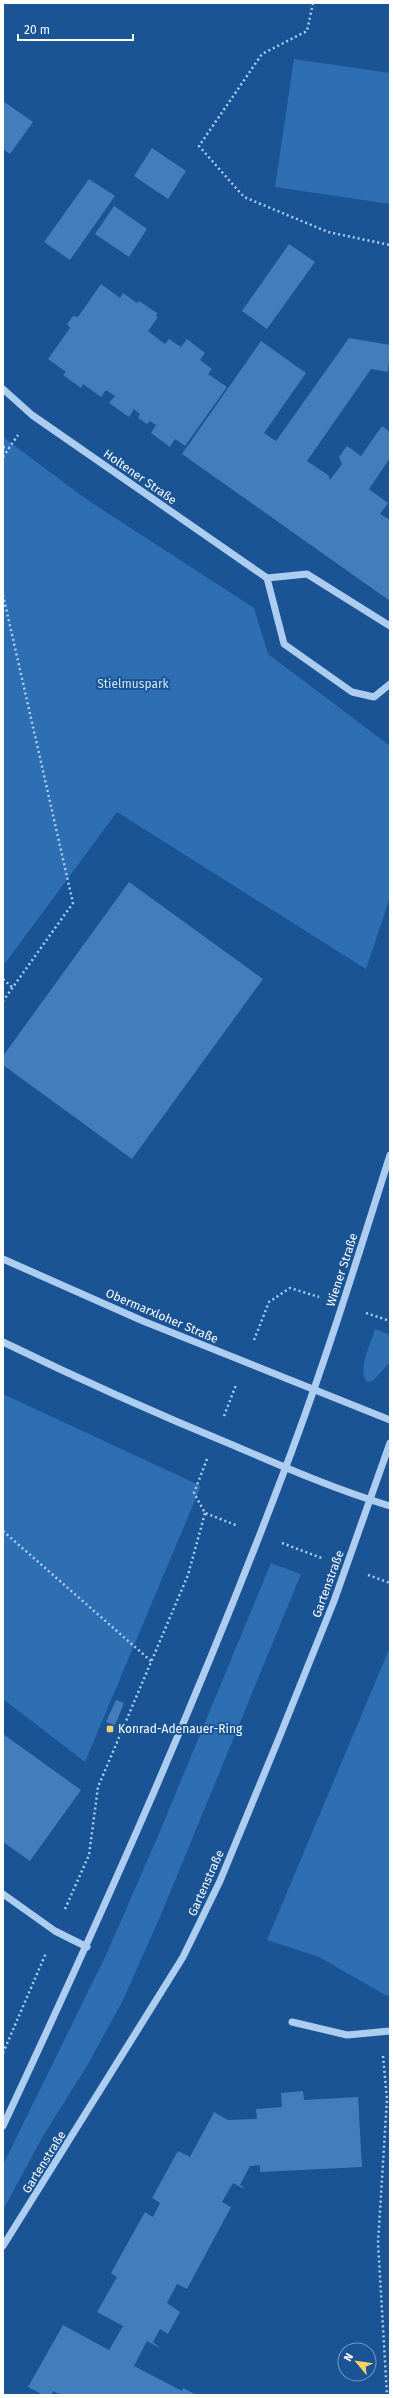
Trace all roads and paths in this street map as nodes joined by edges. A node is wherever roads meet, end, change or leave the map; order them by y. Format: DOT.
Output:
graph roads {
  1 [pos="313,3"];
  2 [pos="390,245"];
  3 [pos="3,389"];
  4 [pos="3,447"];
  5 [pos="10,448"];
  6 [pos="266,578"];
  7 [pos="3,595"];
  8 [pos="390,626"];
  9 [pos="390,684"];
  10 [pos="3,979"];
  11 [pos="13,988"];
  12 [pos="3,1001"];
  13 [pos="390,1155"];
  14 [pos="3,1259"];
  15 [pos="342,1306"];
  16 [pos="390,1321"];
  17 [pos="3,1342"];
  18 [pos="246,1363"];
  19 [pos="313,1390"];
  20 [pos="390,1420"];
  21 [pos="215,1438"];
  22 [pos="390,1443"];
  23 [pos="286,1468"];
  24 [pos="370,1500"];
  25 [pos="390,1506"];
  26 [pos="205,1513"];
  27 [pos="3,1531"];
  28 [pos="151,1661"];
  29 [pos="3,1894"];
  30 [pos="55,1931"];
  31 [pos="87,1947"];
  32 [pos="292,2022"];
  33 [pos="390,2031"];
  34 [pos="381,2034"];
  35 [pos="3,2052"];
  36 [pos="3,2126"];
  37 [pos="3,2246"];
  38 [pos="386,2395"];
  1 -- 2 [label="path"];
  3 -- 6 [label="street, Holtener Straße"];
  4 -- 5 [label="path"];
  6 -- 8 [label="street"];
  6 -- 9 [label="street"];
  7 -- 11 [label="path"];
  10 -- 11 [label="path"];
  11 -- 12 [label="path"];
  13 -- 15 [label="street, Wiener Straße"];
  14 -- 18 [label="street, Obermarxloher Straße"];
  15 -- 16 [label="path"];
  15 -- 18 [label="path"];
  15 -- 19 [label="street, Wiener Straße"];
  17 -- 21 [label="street"];
  18 -- 19 [label="street, Obermarxloher Straße"];
  18 -- 21 [label="path"];
  19 -- 20 [label="street, Obermarxloher Straße"];
  19 -- 23 [label="street, Wiener Straße"];
  21 -- 23 [label="street"];
  22 -- 24 [label="street, Gartenstraße"];
  23 -- 24 [label="street"];
  23 -- 31 [label="street"];
  24 -- 25 [label="street"];
  24 -- 37 [label="street, Gartenstraße"];
  26 -- 28 [label="path"];
  27 -- 28 [label="path"];
  28 -- 30 [label="path"];
  29 -- 30 [label="street"];
  30 -- 31 [label="street"];
  30 -- 35 [label="path"];
  31 -- 36 [label="street"];
  32 -- 34 [label="street"];
  33 -- 34 [label="street"];
  34 -- 38 [label="path"];
}
